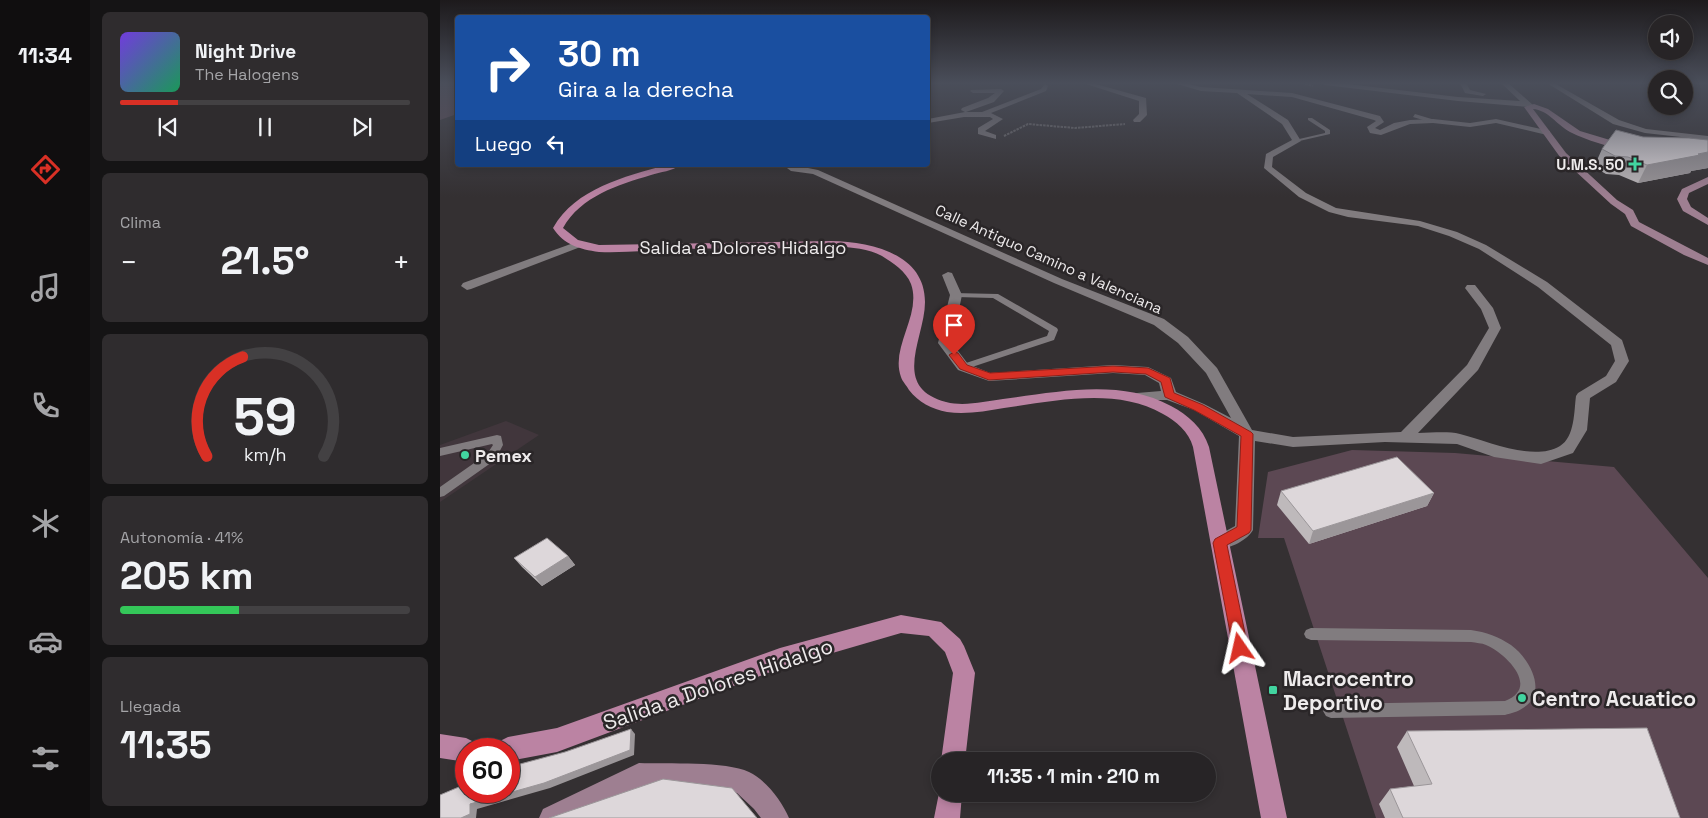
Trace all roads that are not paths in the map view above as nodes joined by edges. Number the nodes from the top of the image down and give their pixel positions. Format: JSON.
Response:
{"nodes":[{"id":1,"x":995,"y":121,"type":"edge"},
{"id":2,"x":1284,"y":121,"type":"edge"},
{"id":3,"x":1314,"y":121,"type":"edge"},
{"id":4,"x":1379,"y":121,"type":"edge"},
{"id":5,"x":1430,"y":121,"type":"edge"},
{"id":6,"x":1434,"y":121,"type":"edge"},
{"id":7,"x":1495,"y":121,"type":"edge"},
{"id":8,"x":1497,"y":121,"type":"edge"},
{"id":9,"x":1538,"y":121,"type":"edge"},
{"id":10,"x":1561,"y":121,"type":"edge"},
{"id":11,"x":1615,"y":121,"type":"edge"},
{"id":12,"x":1547,"y":133,"type":"junction"},
{"id":13,"x":993,"y":137,"type":"road end"},
{"id":14,"x":1708,"y":138,"type":"edge"},
{"id":15,"x":1297,"y":141,"type":"junction"},
{"id":16,"x":1635,"y":149,"type":"edge"},
{"id":17,"x":662,"y":167,"type":"edge"},
{"id":18,"x":669,"y":167,"type":"edge"},
{"id":19,"x":791,"y":167,"type":"edge"},
{"id":20,"x":652,"y":172,"type":"junction"},
{"id":21,"x":1708,"y":180,"type":"edge"},
{"id":22,"x":1708,"y":222,"type":"edge"},
{"id":23,"x":579,"y":244,"type":"junction"},
{"id":24,"x":1708,"y":262,"type":"edge"},
{"id":25,"x":948,"y":275,"type":"dead end"},
{"id":26,"x":467,"y":286,"type":"dead end"},
{"id":27,"x":1471,"y":288,"type":"dead end"},
{"id":28,"x":956,"y":295,"type":"junction"},
{"id":29,"x":963,"y":367,"type":"junction"},
{"id":30,"x":1169,"y":395,"type":"junction"},
{"id":31,"x":1130,"y":397,"type":"junction"},
{"id":32,"x":1247,"y":434,"type":"junction"},
{"id":33,"x":1404,"y":438,"type":"junction"},
{"id":34,"x":440,"y":452,"type":"edge"},
{"id":35,"x":440,"y":492,"type":"edge"},
{"id":36,"x":1220,"y":543,"type":"junction"},
{"id":37,"x":1311,"y":634,"type":"dead end"},
{"id":38,"x":1331,"y":711,"type":"dead end"},
{"id":39,"x":440,"y":746,"type":"edge"},
{"id":40,"x":520,"y":747,"type":"edge"},
{"id":41,"x":455,"y":748,"type":"edge"},
{"id":42,"x":955,"y":752,"type":"edge"},
{"id":43,"x":949,"y":802,"type":"edge"},
{"id":44,"x":552,"y":818,"type":"edge"},
{"id":45,"x":776,"y":818,"type":"edge"},
{"id":46,"x":947,"y":818,"type":"edge"},
{"id":47,"x":1274,"y":818,"type":"edge"}],
"edges":[{"from":1,"to":13,"type":"street"},
{"from":2,"to":15,"type":"street"},
{"from":3,"to":15,"type":"lane"},
{"from":4,"to":5,"type":"street"},
{"from":6,"to":7,"type":"street"},
{"from":8,"to":12,"type":"street"},
{"from":9,"to":12,"type":"street"},
{"from":10,"to":16,"type":"street"},
{"from":11,"to":14,"type":"street"},
{"from":12,"to":24,"type":"street"},
{"from":15,"to":33,"type":"street"},
{"from":17,"to":20,"type":"street"},
{"from":18,"to":20,"type":"main road","name":"Salida a Dolores Hidalgo"},
{"from":19,"to":32,"type":"street","name":"Calle Antiguo Camino a Valenciana"},
{"from":20,"to":23,"type":"main road","name":"Salida a Dolores Hidalgo"},
{"from":21,"to":22,"type":"street"},
{"from":23,"to":26,"type":"street"},
{"from":23,"to":31,"type":"main road","name":"Salida a Dolores Hidalgo"},
{"from":25,"to":28,"type":"street"},
{"from":27,"to":33,"type":"street"},
{"from":28,"to":29,"type":"street"},
{"from":28,"to":29,"type":"lane"},
{"from":29,"to":30,"type":"street"},
{"from":30,"to":31,"type":"street"},
{"from":30,"to":32,"type":"street"},
{"from":31,"to":36,"type":"main road","name":"Salida a Dolores Hidalgo"},
{"from":32,"to":33,"type":"street"},
{"from":32,"to":36,"type":"street"},
{"from":34,"to":35,"type":"lane"},
{"from":36,"to":47,"type":"main road","name":"Salida a Dolores Hidalgo"},
{"from":37,"to":38,"type":"lane"},
{"from":39,"to":41,"type":"main road"},
{"from":40,"to":42,"type":"main road","name":"Salida a Dolores Hidalgo"},
{"from":43,"to":46,"type":"main road"},
{"from":44,"to":45,"type":"street"}]}
